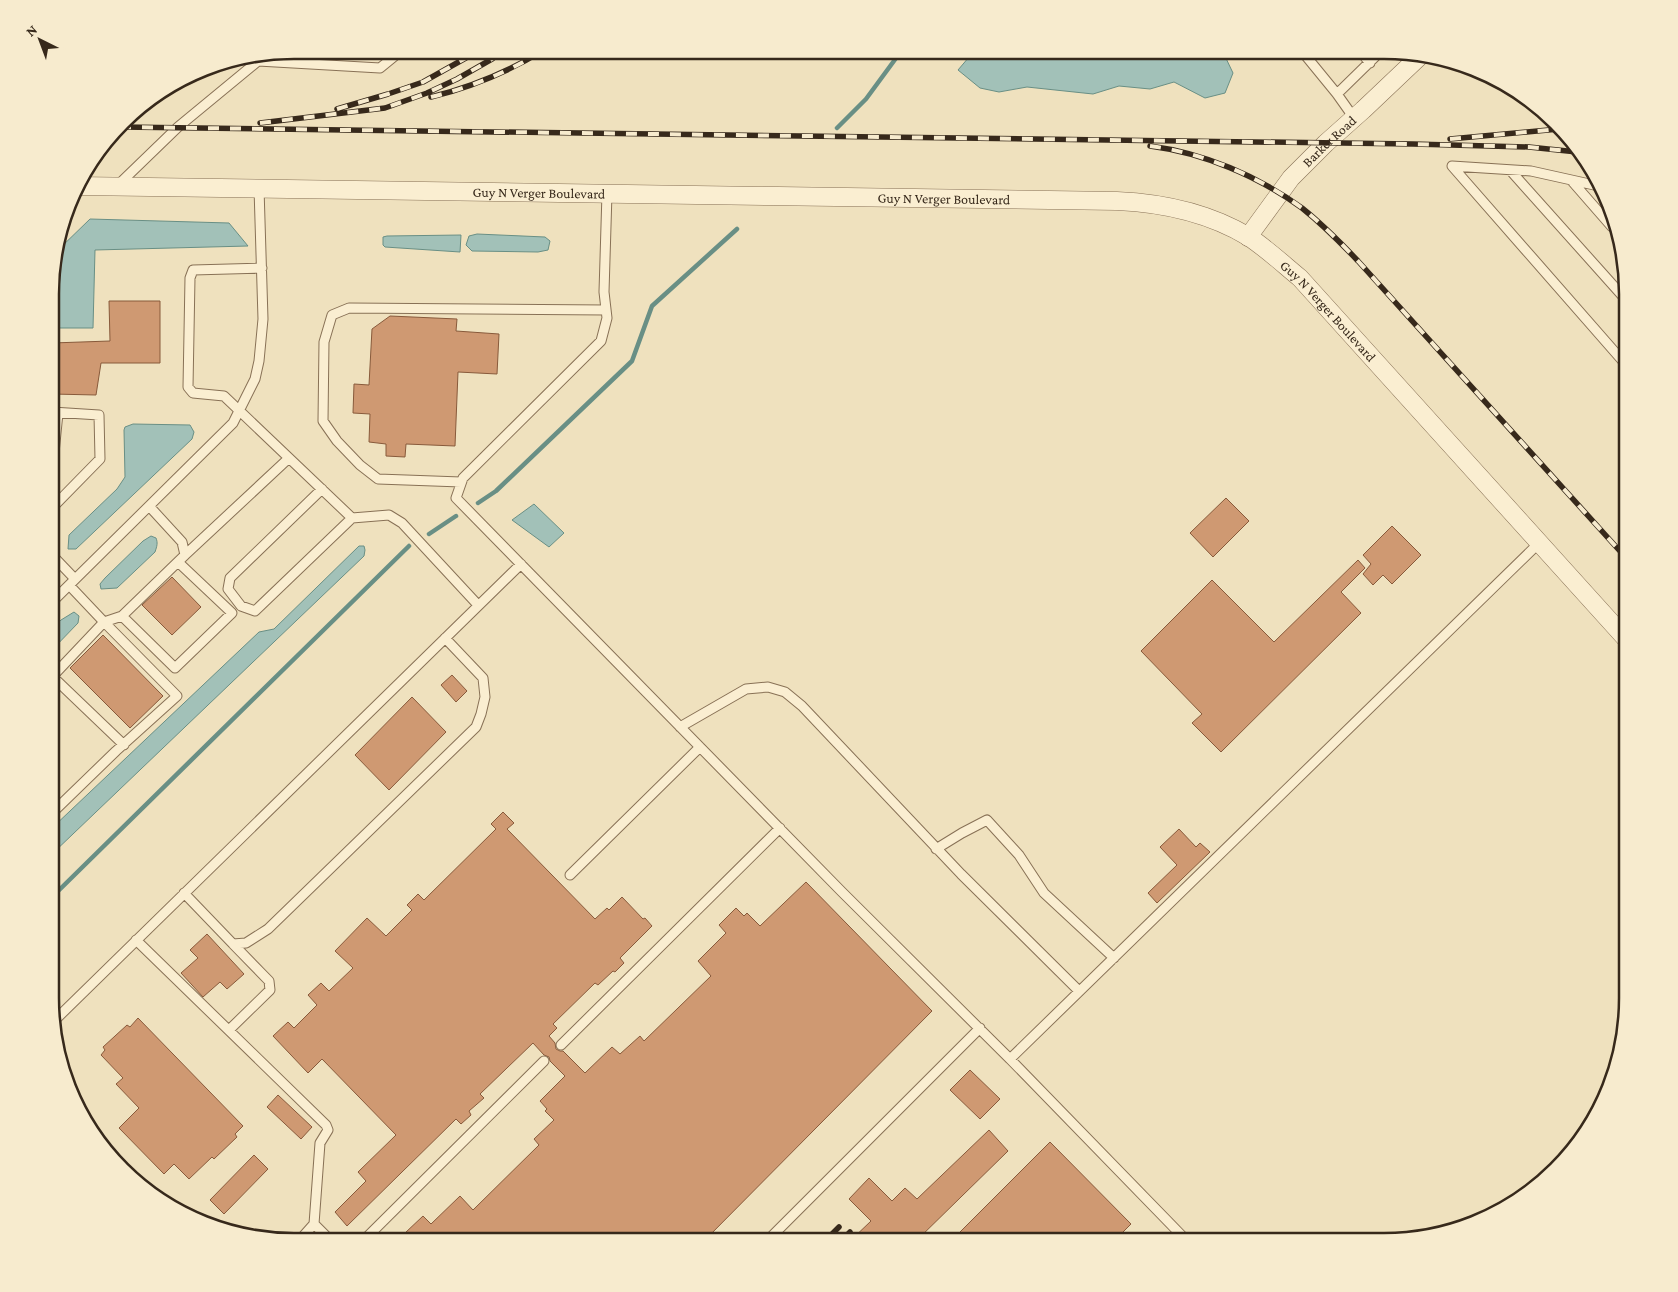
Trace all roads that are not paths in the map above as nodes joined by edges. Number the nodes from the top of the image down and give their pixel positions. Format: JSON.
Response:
{"nodes":[{"id":1,"x":275,"y":59,"type":"edge"},
{"id":2,"x":391,"y":59,"type":"edge"},
{"id":3,"x":1308,"y":59,"type":"edge"},
{"id":4,"x":1367,"y":59,"type":"edge"},
{"id":5,"x":1374,"y":59,"type":"edge"},
{"id":6,"x":1415,"y":61,"type":"edge"},
{"id":7,"x":254,"y":62,"type":"edge"},
{"id":8,"x":1370,"y":63,"type":"junction"},
{"id":9,"x":1337,"y":94,"type":"junction"},
{"id":10,"x":1354,"y":118,"type":"junction"},
{"id":11,"x":1510,"y":170,"type":"junction"},
{"id":12,"x":1571,"y":180,"type":"junction"},
{"id":13,"x":1592,"y":185,"type":"edge"},
{"id":14,"x":85,"y":186,"type":"edge"},
{"id":15,"x":117,"y":186,"type":"junction"},
{"id":16,"x":259,"y":188,"type":"junction"},
{"id":17,"x":607,"y":193,"type":"junction"},
{"id":18,"x":1608,"y":223,"type":"edge"},
{"id":19,"x":1248,"y":237,"type":"junction"},
{"id":20,"x":262,"y":268,"type":"junction"},
{"id":21,"x":1619,"y":292,"type":"edge"},
{"id":22,"x":606,"y":310,"type":"junction"},
{"id":23,"x":1619,"y":357,"type":"edge"},
{"id":24,"x":240,"y":411,"type":"junction"},
{"id":25,"x":59,"y":412,"type":"edge"},
{"id":26,"x":289,"y":458,"type":"junction"},
{"id":27,"x":461,"y":482,"type":"junction"},
{"id":28,"x":322,"y":489,"type":"junction"},
{"id":29,"x":59,"y":501,"type":"edge"},
{"id":30,"x":149,"y":506,"type":"junction"},
{"id":31,"x":352,"y":518,"type":"junction"},
{"id":32,"x":1539,"y":543,"type":"junction"},
{"id":33,"x":185,"y":555,"type":"junction"},
{"id":34,"x":178,"y":562,"type":"junction"},
{"id":35,"x":59,"y":564,"type":"edge"},
{"id":36,"x":521,"y":564,"type":"junction"},
{"id":37,"x":72,"y":582,"type":"junction"},
{"id":38,"x":59,"y":594,"type":"edge"},
{"id":39,"x":478,"y":606,"type":"junction"},
{"id":40,"x":122,"y":616,"type":"junction"},
{"id":41,"x":104,"y":622,"type":"junction"},
{"id":42,"x":1619,"y":631,"type":"edge"},
{"id":43,"x":445,"y":638,"type":"junction"},
{"id":44,"x":59,"y":670,"type":"edge"},
{"id":45,"x":59,"y":685,"type":"edge"},
{"id":46,"x":680,"y":727,"type":"junction"},
{"id":47,"x":124,"y":745,"type":"junction"},
{"id":48,"x":700,"y":747,"type":"junction"},
{"id":49,"x":59,"y":806,"type":"edge"},
{"id":50,"x":780,"y":828,"type":"junction"},
{"id":51,"x":936,"y":848,"type":"junction"},
{"id":52,"x":570,"y":875,"type":"dead end"},
{"id":53,"x":184,"y":893,"type":"junction"},
{"id":54,"x":136,"y":940,"type":"junction"},
{"id":55,"x":233,"y":944,"type":"junction"},
{"id":56,"x":1114,"y":958,"type":"junction"},
{"id":57,"x":1079,"y":991,"type":"junction"},
{"id":58,"x":59,"y":1015,"type":"edge"},
{"id":59,"x":980,"y":1028,"type":"junction"},
{"id":60,"x":229,"y":1030,"type":"junction"},
{"id":61,"x":561,"y":1045,"type":"dead end"},
{"id":62,"x":1010,"y":1059,"type":"junction"},
{"id":63,"x":544,"y":1061,"type":"dead end"},
{"id":64,"x":314,"y":1224,"type":"junction"},
{"id":65,"x":306,"y":1233,"type":"edge"},
{"id":66,"x":323,"y":1233,"type":"edge"},
{"id":67,"x":371,"y":1233,"type":"edge"},
{"id":68,"x":775,"y":1233,"type":"edge"},
{"id":69,"x":1179,"y":1233,"type":"edge"}],
"edges":[{"from":1,"to":2,"type":"lane"},
{"from":3,"to":9,"type":"lane"},
{"from":4,"to":8,"type":"lane"},
{"from":5,"to":8,"type":"lane"},
{"from":6,"to":10,"type":"street","name":"Barker Road"},
{"from":7,"to":15,"type":"lane"},
{"from":8,"to":9,"type":"lane"},
{"from":9,"to":10,"type":"lane"},
{"from":10,"to":19,"type":"street","name":"Barker Road"},
{"from":11,"to":12,"type":"lane"},
{"from":11,"to":21,"type":"lane"},
{"from":11,"to":23,"type":"lane"},
{"from":12,"to":13,"type":"lane"},
{"from":12,"to":18,"type":"lane"},
{"from":14,"to":15,"type":"street","name":"Guy N Verger Boulevard"},
{"from":15,"to":16,"type":"street","name":"Guy N Verger Boulevard"},
{"from":16,"to":17,"type":"street","name":"Guy N Verger Boulevard"},
{"from":16,"to":20,"type":"lane"},
{"from":17,"to":19,"type":"street","name":"Guy N Verger Boulevard"},
{"from":17,"to":22,"type":"lane"},
{"from":19,"to":32,"type":"street","name":"Guy N Verger Boulevard"},
{"from":20,"to":24,"type":"lane"},
{"from":20,"to":24,"type":"lane"},
{"from":22,"to":27,"type":"lane"},
{"from":22,"to":27,"type":"lane"},
{"from":24,"to":26,"type":"lane"},
{"from":24,"to":30,"type":"lane"},
{"from":25,"to":29,"type":"lane"},
{"from":26,"to":28,"type":"lane"},
{"from":26,"to":33,"type":"lane"},
{"from":27,"to":36,"type":"lane"},
{"from":28,"to":31,"type":"lane"},
{"from":28,"to":31,"type":"lane"},
{"from":30,"to":33,"type":"lane"},
{"from":30,"to":37,"type":"lane"},
{"from":31,"to":39,"type":"lane"},
{"from":32,"to":42,"type":"street","name":"Guy N Verger Boulevard"},
{"from":32,"to":56,"type":"lane"},
{"from":33,"to":34,"type":"lane"},
{"from":34,"to":40,"type":"lane"},
{"from":34,"to":40,"type":"lane"},
{"from":35,"to":37,"type":"lane"},
{"from":36,"to":39,"type":"lane"},
{"from":36,"to":46,"type":"lane"},
{"from":37,"to":38,"type":"lane"},
{"from":37,"to":41,"type":"lane"},
{"from":39,"to":43,"type":"lane"},
{"from":40,"to":41,"type":"lane"},
{"from":41,"to":44,"type":"lane"},
{"from":41,"to":47,"type":"lane"},
{"from":43,"to":53,"type":"lane"},
{"from":43,"to":55,"type":"lane"},
{"from":45,"to":47,"type":"lane"},
{"from":46,"to":48,"type":"lane"},
{"from":46,"to":51,"type":"lane"},
{"from":47,"to":49,"type":"lane"},
{"from":48,"to":50,"type":"lane"},
{"from":48,"to":52,"type":"lane"},
{"from":50,"to":59,"type":"lane"},
{"from":50,"to":61,"type":"lane"},
{"from":51,"to":56,"type":"lane"},
{"from":51,"to":57,"type":"lane"},
{"from":53,"to":54,"type":"lane"},
{"from":53,"to":55,"type":"lane"},
{"from":54,"to":58,"type":"lane"},
{"from":54,"to":60,"type":"lane"},
{"from":55,"to":60,"type":"lane"},
{"from":56,"to":57,"type":"lane"},
{"from":57,"to":62,"type":"lane"},
{"from":59,"to":62,"type":"lane"},
{"from":59,"to":68,"type":"lane"},
{"from":60,"to":64,"type":"lane"},
{"from":62,"to":69,"type":"lane"},
{"from":63,"to":67,"type":"lane"},
{"from":64,"to":65,"type":"lane"},
{"from":64,"to":66,"type":"lane"}]}
